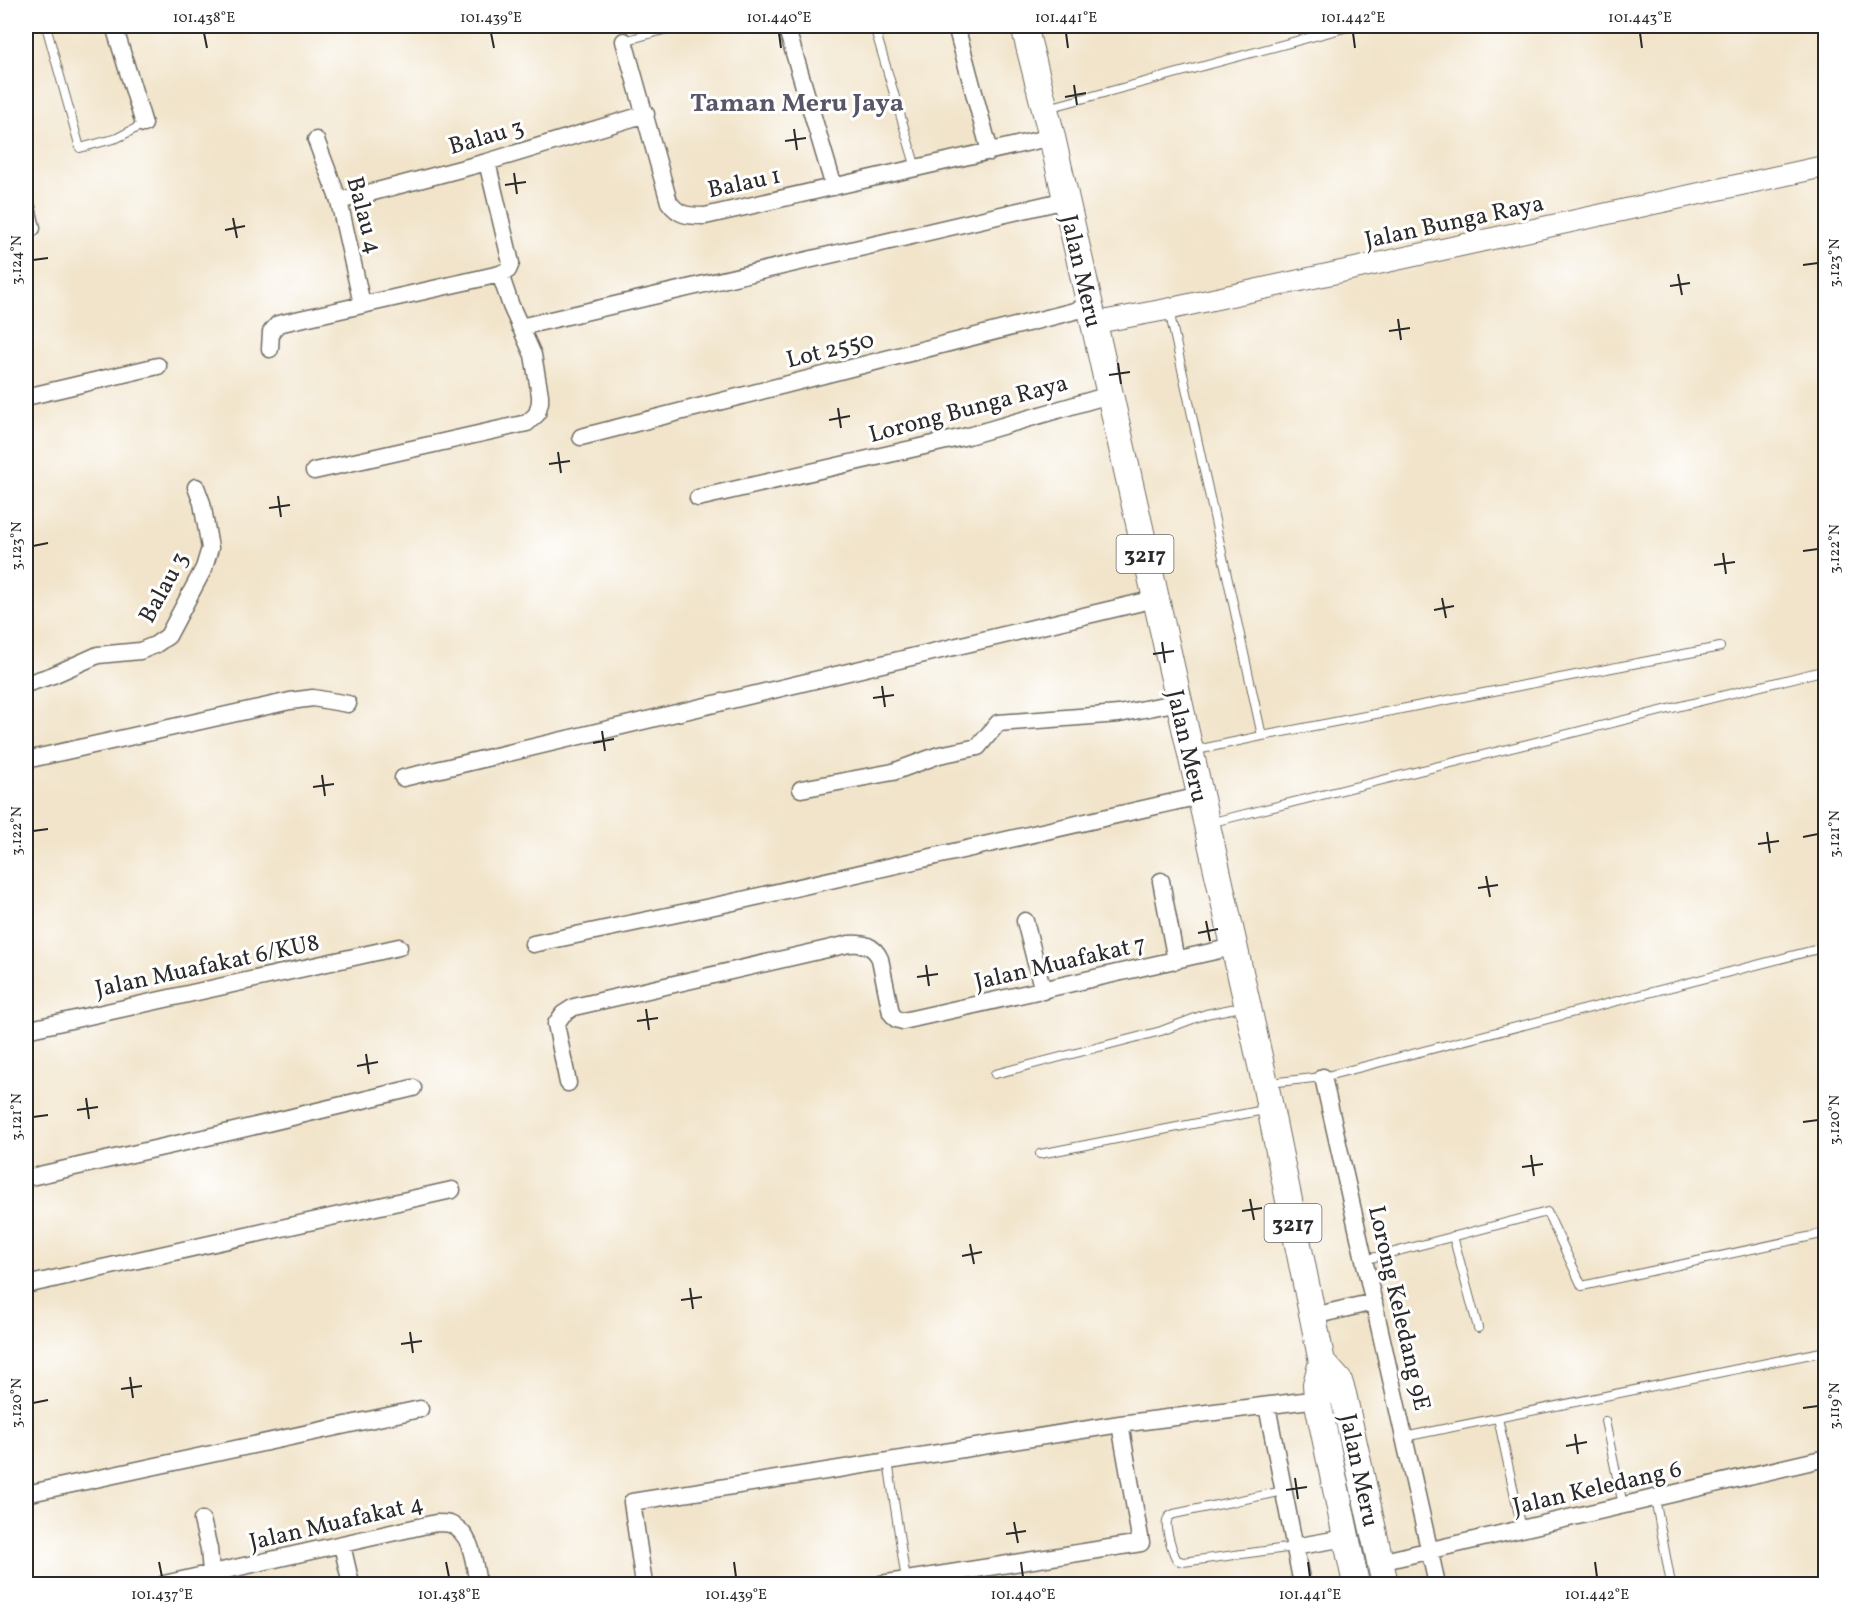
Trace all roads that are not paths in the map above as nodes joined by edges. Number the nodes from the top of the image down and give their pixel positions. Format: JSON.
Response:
{"nodes":[{"id":1,"x":46,"y":26,"type":"edge"},
{"id":2,"x":114,"y":26,"type":"edge"},
{"id":3,"x":678,"y":26,"type":"edge"},
{"id":4,"x":786,"y":26,"type":"edge"},
{"id":5,"x":874,"y":26,"type":"edge"},
{"id":6,"x":956,"y":26,"type":"edge"},
{"id":7,"x":1024,"y":26,"type":"edge"},
{"id":8,"x":1352,"y":26,"type":"edge"},
{"id":9,"x":624,"y":41,"type":"joint"},
{"id":10,"x":1045,"y":109,"type":"junction"},
{"id":11,"x":646,"y":114,"type":"junction"},
{"id":12,"x":144,"y":124,"type":"joint"},
{"id":13,"x":1052,"y":138,"type":"junction"},
{"id":14,"x":316,"y":140,"type":"dead end"},
{"id":15,"x":990,"y":152,"type":"junction"},
{"id":16,"x":487,"y":162,"type":"junction"},
{"id":17,"x":1826,"y":165,"type":"edge"},
{"id":18,"x":916,"y":168,"type":"junction"},
{"id":19,"x":834,"y":187,"type":"junction"},
{"id":20,"x":1066,"y":200,"type":"junction"},
{"id":21,"x":339,"y":201,"type":"junction"},
{"id":22,"x":26,"y":204,"type":"edge"},
{"id":23,"x":33,"y":228,"type":"dead end"},
{"id":24,"x":500,"y":274,"type":"junction"},
{"id":25,"x":362,"y":304,"type":"junction"},
{"id":26,"x":1169,"y":309,"type":"junction"},
{"id":27,"x":1092,"y":315,"type":"junction"},
{"id":28,"x":520,"y":327,"type":"junction"},
{"id":29,"x":270,"y":349,"type":"dead end"},
{"id":30,"x":158,"y":366,"type":"dead end"},
{"id":31,"x":1109,"y":395,"type":"junction"},
{"id":32,"x":26,"y":397,"type":"edge"},
{"id":33,"x":581,"y":437,"type":"dead end"},
{"id":34,"x":314,"y":471,"type":"dead end"},
{"id":35,"x":196,"y":487,"type":"dead end"},
{"id":36,"x":698,"y":498,"type":"dead end"},
{"id":37,"x":1155,"y":599,"type":"junction"},
{"id":38,"x":1720,"y":647,"type":"dead end"},
{"id":39,"x":1826,"y":670,"type":"edge"},
{"id":40,"x":26,"y":684,"type":"edge"},
{"id":41,"x":1179,"y":702,"type":"junction"},
{"id":42,"x":348,"y":704,"type":"dead end"},
{"id":43,"x":1262,"y":736,"type":"junction"},
{"id":44,"x":1190,"y":751,"type":"junction"},
{"id":45,"x":26,"y":760,"type":"edge"},
{"id":46,"x":403,"y":778,"type":"dead end"},
{"id":47,"x":801,"y":789,"type":"dead end"},
{"id":48,"x":1200,"y":796,"type":"junction"},
{"id":49,"x":1206,"y":824,"type":"junction"},
{"id":50,"x":1161,"y":881,"type":"dead end"},
{"id":51,"x":1025,"y":921,"type":"dead end"},
{"id":52,"x":533,"y":944,"type":"dead end"},
{"id":53,"x":399,"y":947,"type":"dead end"},
{"id":54,"x":1233,"y":947,"type":"junction"},
{"id":55,"x":1826,"y":947,"type":"edge"},
{"id":56,"x":1176,"y":961,"type":"junction"},
{"id":57,"x":1043,"y":990,"type":"junction"},
{"id":58,"x":1247,"y":1006,"type":"junction"},
{"id":59,"x":26,"y":1030,"type":"edge"},
{"id":60,"x":995,"y":1074,"type":"dead end"},
{"id":61,"x":1323,"y":1077,"type":"junction"},
{"id":62,"x":568,"y":1083,"type":"dead end"},
{"id":63,"x":1265,"y":1083,"type":"junction"},
{"id":64,"x":413,"y":1088,"type":"dead end"},
{"id":65,"x":1269,"y":1109,"type":"junction"},
{"id":66,"x":1040,"y":1154,"type":"dead end"},
{"id":67,"x":26,"y":1178,"type":"edge"},
{"id":68,"x":452,"y":1190,"type":"dead end"},
{"id":69,"x":1826,"y":1233,"type":"edge"},
{"id":70,"x":1453,"y":1236,"type":"junction"},
{"id":71,"x":1364,"y":1260,"type":"junction"},
{"id":72,"x":26,"y":1285,"type":"edge"},
{"id":73,"x":1374,"y":1302,"type":"junction"},
{"id":74,"x":1313,"y":1316,"type":"junction"},
{"id":75,"x":1478,"y":1328,"type":"dead end"},
{"id":76,"x":1826,"y":1351,"type":"edge"},
{"id":77,"x":1322,"y":1362,"type":"junction"},
{"id":78,"x":1343,"y":1394,"type":"junction"},
{"id":79,"x":1317,"y":1400,"type":"junction"},
{"id":80,"x":1267,"y":1406,"type":"junction"},
{"id":81,"x":420,"y":1409,"type":"dead end"},
{"id":82,"x":1498,"y":1418,"type":"junction"},
{"id":83,"x":1605,"y":1421,"type":"dead end"},
{"id":84,"x":1120,"y":1424,"type":"junction"},
{"id":85,"x":1404,"y":1437,"type":"junction"},
{"id":86,"x":1826,"y":1458,"type":"edge"},
{"id":87,"x":888,"y":1461,"type":"junction"},
{"id":88,"x":1283,"y":1491,"type":"junction"},
{"id":89,"x":26,"y":1494,"type":"edge"},
{"id":90,"x":1655,"y":1498,"type":"junction"},
{"id":91,"x":1623,"y":1505,"type":"junction"},
{"id":92,"x":202,"y":1520,"type":"dead end"},
{"id":93,"x":1522,"y":1529,"type":"junction"},
{"id":94,"x":1345,"y":1538,"type":"junction"},
{"id":95,"x":342,"y":1545,"type":"junction"},
{"id":96,"x":1294,"y":1546,"type":"junction"},
{"id":97,"x":1430,"y":1551,"type":"junction"},
{"id":98,"x":1383,"y":1573,"type":"edge"},
{"id":99,"x":211,"y":1580,"type":"edge"},
{"id":100,"x":1353,"y":1580,"type":"edge"},
{"id":101,"x":913,"y":1581,"type":"edge"},
{"id":102,"x":1301,"y":1583,"type":"edge"},
{"id":103,"x":164,"y":1584,"type":"edge"},
{"id":104,"x":351,"y":1584,"type":"edge"},
{"id":105,"x":478,"y":1584,"type":"edge"},
{"id":106,"x":644,"y":1584,"type":"edge"},
{"id":107,"x":881,"y":1584,"type":"edge"},
{"id":108,"x":1281,"y":1584,"type":"edge"},
{"id":109,"x":1437,"y":1584,"type":"edge"},
{"id":110,"x":1671,"y":1584,"type":"edge"}],
"edges":[{"from":1,"to":12,"type":"lane"},
{"from":2,"to":12,"type":"street"},
{"from":3,"to":9,"type":"lane","name":"Balau 1"},
{"from":4,"to":19,"type":"street"},
{"from":5,"to":18,"type":"lane"},
{"from":6,"to":15,"type":"street"},
{"from":7,"to":10,"type":"main road","name":"Jalan Meru","number":"3217"},
{"from":8,"to":10,"type":"lane"},
{"from":9,"to":11,"type":"street","name":"Balau 1"},
{"from":10,"to":13,"type":"main road","name":"Jalan Meru","number":"3217"},
{"from":11,"to":16,"type":"street","name":"Balau 3"},
{"from":11,"to":19,"type":"street","name":"Balau 1"},
{"from":13,"to":15,"type":"street","name":"Balau 1"},
{"from":13,"to":20,"type":"main road","name":"Jalan Meru","number":"3217"},
{"from":14,"to":21,"type":"street","name":"Balau 4"},
{"from":15,"to":18,"type":"street","name":"Balau 1"},
{"from":16,"to":21,"type":"street","name":"Balau 3"},
{"from":16,"to":24,"type":"street"},
{"from":17,"to":26,"type":"street","name":"Jalan Bunga Raya"},
{"from":18,"to":19,"type":"street","name":"Balau 1"},
{"from":20,"to":27,"type":"main road","name":"Jalan Meru","number":"3217"},
{"from":20,"to":28,"type":"street"},
{"from":21,"to":25,"type":"street","name":"Balau 4"},
{"from":22,"to":23,"type":"street"},
{"from":24,"to":25,"type":"street"},
{"from":24,"to":28,"type":"street"},
{"from":25,"to":29,"type":"street"},
{"from":26,"to":27,"type":"street","name":"Jalan Bunga Raya"},
{"from":26,"to":43,"type":"lane"},
{"from":27,"to":31,"type":"main road","name":"Jalan Meru","number":"3217"},
{"from":27,"to":33,"type":"street","name":"Lot 2550"},
{"from":28,"to":34,"type":"street"},
{"from":30,"to":32,"type":"street"},
{"from":31,"to":36,"type":"street","name":"Lorong Bunga Raya"},
{"from":31,"to":37,"type":"main road","name":"Jalan Meru","number":"3217"},
{"from":35,"to":40,"type":"street","name":"Balau 3"},
{"from":37,"to":41,"type":"main road","name":"Jalan Meru","number":"3217"},
{"from":37,"to":46,"type":"street"},
{"from":38,"to":43,"type":"lane"},
{"from":39,"to":49,"type":"lane"},
{"from":41,"to":44,"type":"main road","name":"Jalan Meru","number":"3217"},
{"from":41,"to":47,"type":"street"},
{"from":42,"to":45,"type":"street"},
{"from":43,"to":44,"type":"lane"},
{"from":44,"to":48,"type":"main road","name":"Jalan Meru","number":"3217"},
{"from":48,"to":49,"type":"main road","name":"Jalan Meru","number":"3217"},
{"from":48,"to":52,"type":"street"},
{"from":49,"to":54,"type":"main road","name":"Jalan Meru","number":"3217"},
{"from":50,"to":56,"type":"street"},
{"from":51,"to":57,"type":"street"},
{"from":53,"to":59,"type":"street","name":"Jalan Muafakat 6/KU8"},
{"from":54,"to":56,"type":"street","name":"Jalan Muafakat 7"},
{"from":54,"to":58,"type":"main road","name":"Jalan Meru","number":"3217"},
{"from":55,"to":61,"type":"lane"},
{"from":56,"to":57,"type":"street","name":"Jalan Muafakat 7"},
{"from":57,"to":62,"type":"street","name":"Jalan Muafakat 7"},
{"from":58,"to":60,"type":"lane"},
{"from":58,"to":63,"type":"main road","name":"Jalan Meru","number":"3217"},
{"from":61,"to":63,"type":"lane"},
{"from":61,"to":71,"type":"street","name":"Lorong Keledang 9E"},
{"from":63,"to":65,"type":"main road","name":"Jalan Meru","number":"3217"},
{"from":64,"to":67,"type":"street"},
{"from":65,"to":66,"type":"lane"},
{"from":65,"to":74,"type":"main road","name":"Jalan Meru","number":"3217"},
{"from":68,"to":72,"type":"street"},
{"from":69,"to":70,"type":"lane"},
{"from":70,"to":71,"type":"lane"},
{"from":70,"to":75,"type":"lane"},
{"from":71,"to":73,"type":"street","name":"Lorong Keledang 9E"},
{"from":73,"to":74,"type":"street"},
{"from":73,"to":85,"type":"street","name":"Lorong Keledang 9E"},
{"from":74,"to":77,"type":"main road","name":"Jalan Meru","number":"3217"},
{"from":76,"to":82,"type":"lane"},
{"from":77,"to":78,"type":"main road","name":"Jalan Meru","number":"3217"},
{"from":77,"to":79,"type":"main road","name":"Jalan Meru","number":"3217"},
{"from":78,"to":79,"type":"street"},
{"from":78,"to":98,"type":"main road","name":"Jalan Meru","number":"3217"},
{"from":79,"to":80,"type":"street"},
{"from":79,"to":94,"type":"main road","name":"Jalan Meru","number":"3217"},
{"from":80,"to":84,"type":"street"},
{"from":80,"to":88,"type":"street"},
{"from":81,"to":89,"type":"street"},
{"from":82,"to":85,"type":"lane"},
{"from":82,"to":93,"type":"lane"},
{"from":83,"to":91,"type":"lane"},
{"from":84,"to":87,"type":"street"},
{"from":84,"to":101,"type":"street"},
{"from":85,"to":97,"type":"street","name":"Lorong Keledang 9E"},
{"from":86,"to":90,"type":"street","name":"Jalan Keledang 6"},
{"from":87,"to":101,"type":"lane"},
{"from":87,"to":106,"type":"street"},
{"from":88,"to":96,"type":"street"},
{"from":88,"to":96,"type":"lane"},
{"from":90,"to":91,"type":"street","name":"Jalan Keledang 6"},
{"from":90,"to":110,"type":"lane"},
{"from":91,"to":93,"type":"street","name":"Jalan Keledang 6"},
{"from":92,"to":99,"type":"street"},
{"from":93,"to":97,"type":"street","name":"Jalan Keledang 6"},
{"from":94,"to":96,"type":"street"},
{"from":94,"to":100,"type":"main road","name":"Jalan Meru","number":"3217"},
{"from":95,"to":99,"type":"street","name":"Jalan Muafakat 4"},
{"from":95,"to":104,"type":"street"},
{"from":95,"to":105,"type":"street","name":"Jalan Muafakat 4"},
{"from":96,"to":102,"type":"street"},
{"from":97,"to":98,"type":"street","name":"Jalan Keledang 6"},
{"from":97,"to":109,"type":"street","name":"Lorong Keledang 9E"},
{"from":99,"to":103,"type":"street","name":"Jalan Muafakat 4"},
{"from":101,"to":107,"type":"street"},
{"from":102,"to":108,"type":"lane"}]}
